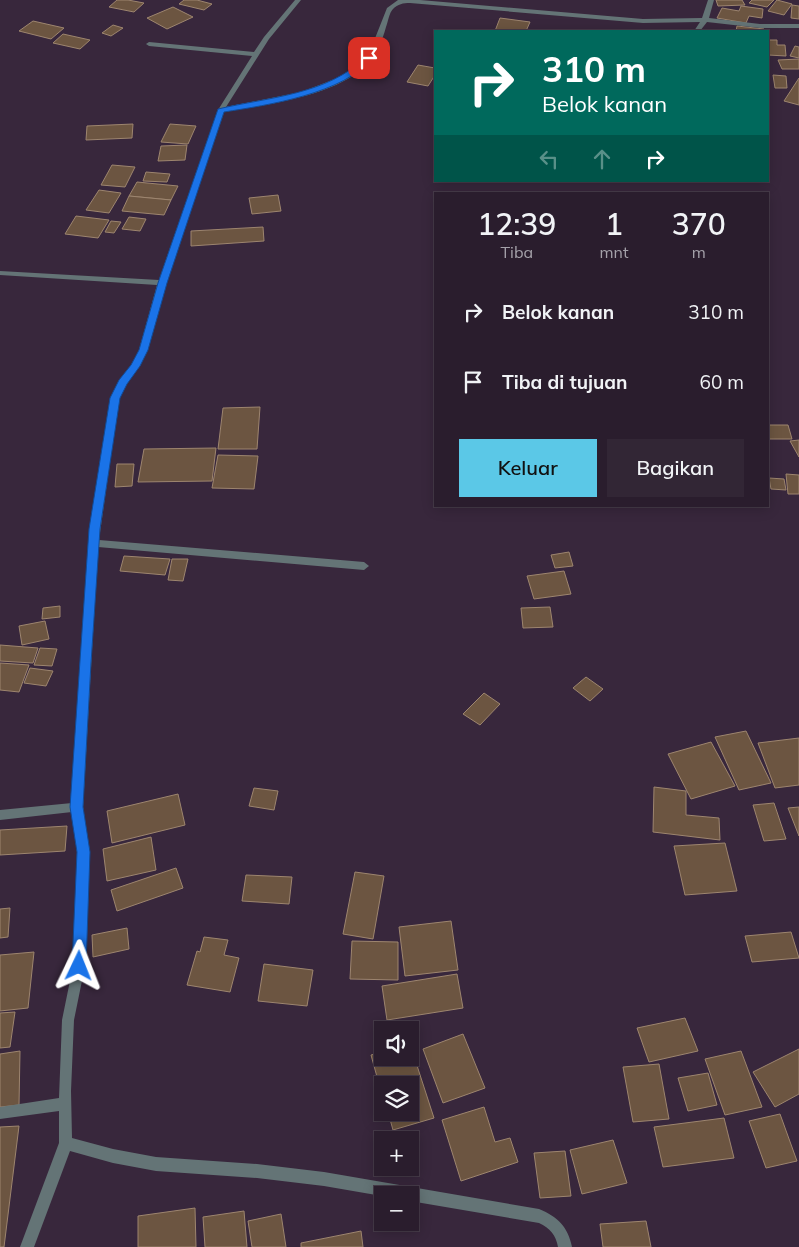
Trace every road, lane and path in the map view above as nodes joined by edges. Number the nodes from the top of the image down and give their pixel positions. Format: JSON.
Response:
{"nodes":[{"id":1,"x":298,"y":0,"type":"edge"},
{"id":2,"x":711,"y":0,"type":"edge"},
{"id":3,"x":705,"y":20,"type":"junction"},
{"id":4,"x":799,"y":26,"type":"edge"},
{"id":5,"x":698,"y":30,"type":"edge"},
{"id":6,"x":149,"y":44,"type":"dead end"},
{"id":7,"x":256,"y":54,"type":"junction"},
{"id":8,"x":221,"y":110,"type":"junction"},
{"id":9,"x":0,"y":272,"type":"edge"},
{"id":10,"x":162,"y":283,"type":"junction"},
{"id":11,"x":94,"y":543,"type":"junction"},
{"id":12,"x":364,"y":566,"type":"dead end"},
{"id":13,"x":77,"y":807,"type":"junction"},
{"id":14,"x":0,"y":816,"type":"edge"},
{"id":15,"x":65,"y":1104,"type":"junction"},
{"id":16,"x":0,"y":1114,"type":"edge"},
{"id":17,"x":66,"y":1142,"type":"junction"},
{"id":18,"x":28,"y":1247,"type":"edge"},
{"id":19,"x":566,"y":1247,"type":"edge"}],
"edges":[{"from":1,"to":7,"type":"street"},
{"from":2,"to":3,"type":"street"},
{"from":3,"to":4,"type":"street"},
{"from":3,"to":5,"type":"street"},
{"from":3,"to":8,"type":"street"},
{"from":6,"to":7,"type":"street"},
{"from":7,"to":8,"type":"street"},
{"from":8,"to":10,"type":"street"},
{"from":9,"to":10,"type":"street"},
{"from":10,"to":11,"type":"street"},
{"from":11,"to":12,"type":"street"},
{"from":11,"to":13,"type":"street"},
{"from":13,"to":14,"type":"street"},
{"from":13,"to":15,"type":"street"},
{"from":15,"to":16,"type":"street"},
{"from":15,"to":17,"type":"street"},
{"from":17,"to":18,"type":"street"},
{"from":17,"to":19,"type":"street"}]}
